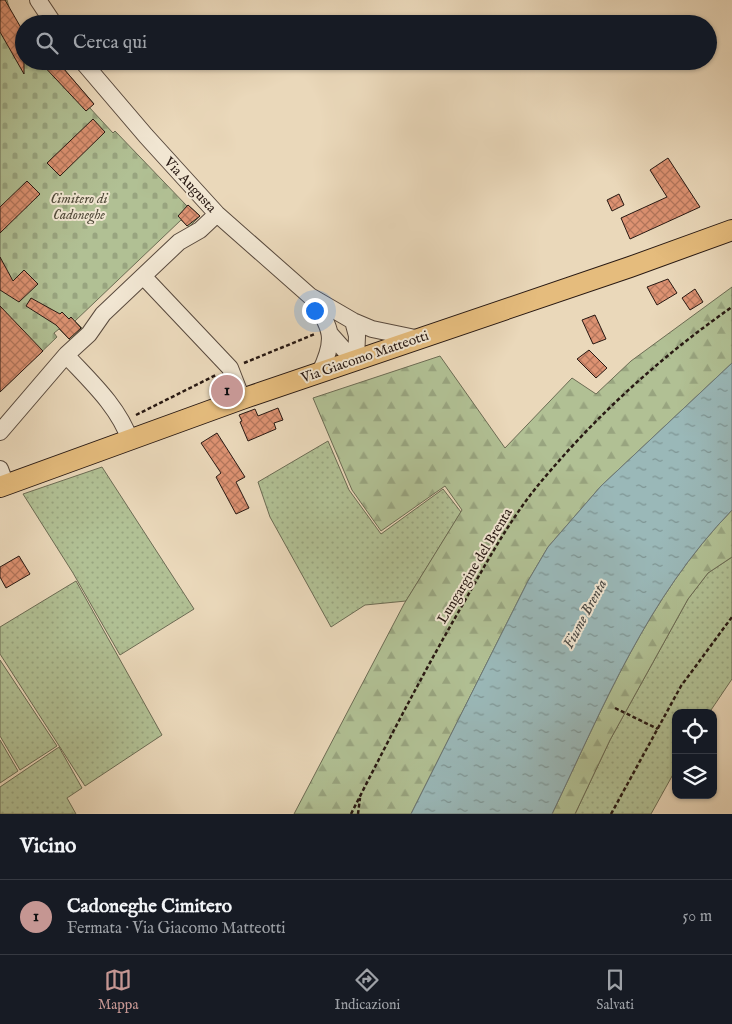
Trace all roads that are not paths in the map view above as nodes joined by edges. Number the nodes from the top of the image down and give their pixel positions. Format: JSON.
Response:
{"nodes":[{"id":1,"x":38,"y":0,"type":"edge"},
{"id":2,"x":48,"y":15,"type":"edge"},
{"id":3,"x":90,"y":70,"type":"edge"},
{"id":4,"x":217,"y":214,"type":"junction"},
{"id":5,"x":732,"y":230,"type":"edge"},
{"id":6,"x":143,"y":276,"type":"junction"},
{"id":7,"x":310,"y":296,"type":"junction"},
{"id":8,"x":353,"y":321,"type":"junction"},
{"id":9,"x":326,"y":334,"type":"junction"},
{"id":10,"x":420,"y":338,"type":"junction"},
{"id":11,"x":66,"y":355,"type":"junction"},
{"id":12,"x":356,"y":360,"type":"junction"},
{"id":13,"x":320,"y":372,"type":"junction"},
{"id":14,"x":242,"y":399,"type":"junction"},
{"id":15,"x":0,"y":432,"type":"edge"},
{"id":16,"x":130,"y":440,"type":"junction"},
{"id":17,"x":2,"y":480,"type":"edge"}],
"edges":[{"from":1,"to":2,"type":"street"},
{"from":3,"to":4,"type":"street","name":"Via Augusta"},
{"from":4,"to":6,"type":"street"},
{"from":4,"to":7,"type":"street","name":"Via Augusta"},
{"from":5,"to":10,"type":"main road","name":"Via Giacomo Matteotti"},
{"from":6,"to":11,"type":"street"},
{"from":6,"to":14,"type":"street"},
{"from":7,"to":8,"type":"street","name":"Via Augusta"},
{"from":7,"to":9,"type":"street","name":"Via Augusta"},
{"from":8,"to":10,"type":"street","name":"Via Augusta"},
{"from":8,"to":12,"type":"street"},
{"from":9,"to":12,"type":"street","name":"Via Augusta"},
{"from":9,"to":13,"type":"street"},
{"from":10,"to":12,"type":"main road","name":"Via Giacomo Matteotti"},
{"from":11,"to":15,"type":"street"},
{"from":11,"to":16,"type":"street"},
{"from":12,"to":13,"type":"main road","name":"Via Giacomo Matteotti"},
{"from":13,"to":14,"type":"main road","name":"Via Giacomo Matteotti"},
{"from":14,"to":16,"type":"main road","name":"Via Giacomo Matteotti"},
{"from":16,"to":17,"type":"main road","name":"Via Giacomo Matteotti"}]}
